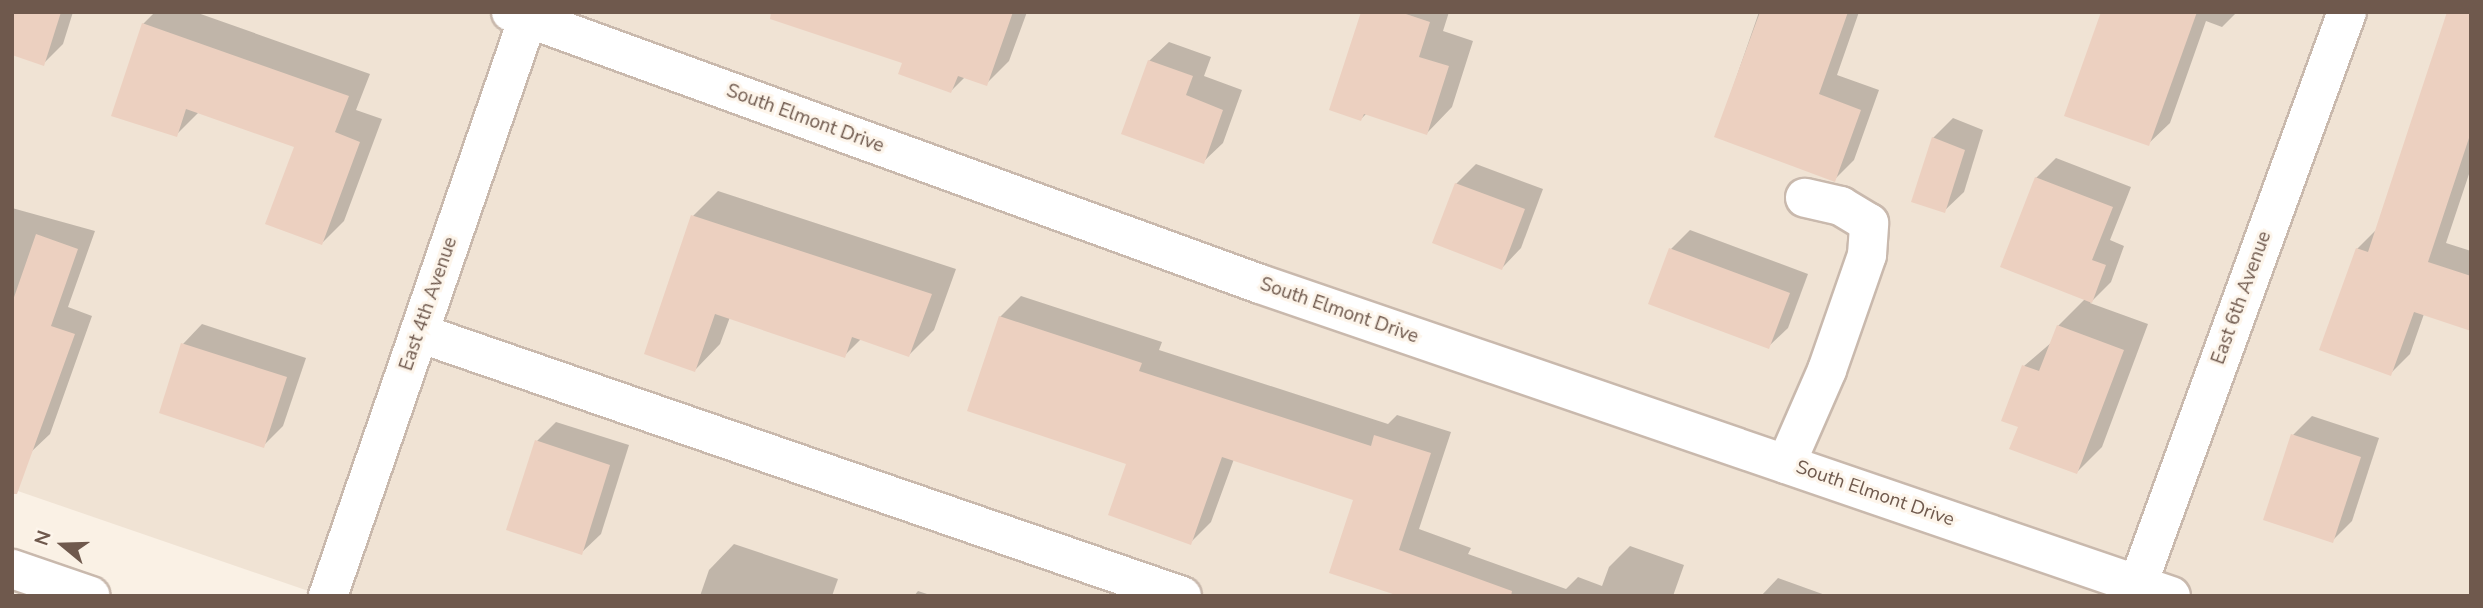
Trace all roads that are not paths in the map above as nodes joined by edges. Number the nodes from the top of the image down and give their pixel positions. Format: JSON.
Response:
{"nodes":[{"id":1,"x":2347,"y":12,"type":"edge"},
{"id":2,"x":523,"y":14,"type":"edge"},
{"id":3,"x":1805,"y":198,"type":"dead end"},
{"id":4,"x":419,"y":333,"type":"junction"},
{"id":5,"x":1786,"y":464,"type":"junction"},
{"id":6,"x":12,"y":569,"type":"edge"},
{"id":7,"x":2155,"y":590,"type":"edge"},
{"id":8,"x":91,"y":596,"type":"edge"},
{"id":9,"x":328,"y":596,"type":"edge"},
{"id":10,"x":1182,"y":596,"type":"edge"}],
"edges":[{"from":1,"to":7,"type":"street","name":"East 6th Avenue"},
{"from":2,"to":4,"type":"street","name":"East 4th Avenue"},
{"from":2,"to":5,"type":"street","name":"South Elmont Drive"},
{"from":3,"to":5,"type":"street"},
{"from":4,"to":9,"type":"street","name":"East 4th Avenue"},
{"from":4,"to":10,"type":"street"},
{"from":5,"to":7,"type":"street","name":"South Elmont Drive"},
{"from":6,"to":8,"type":"street"}]}
